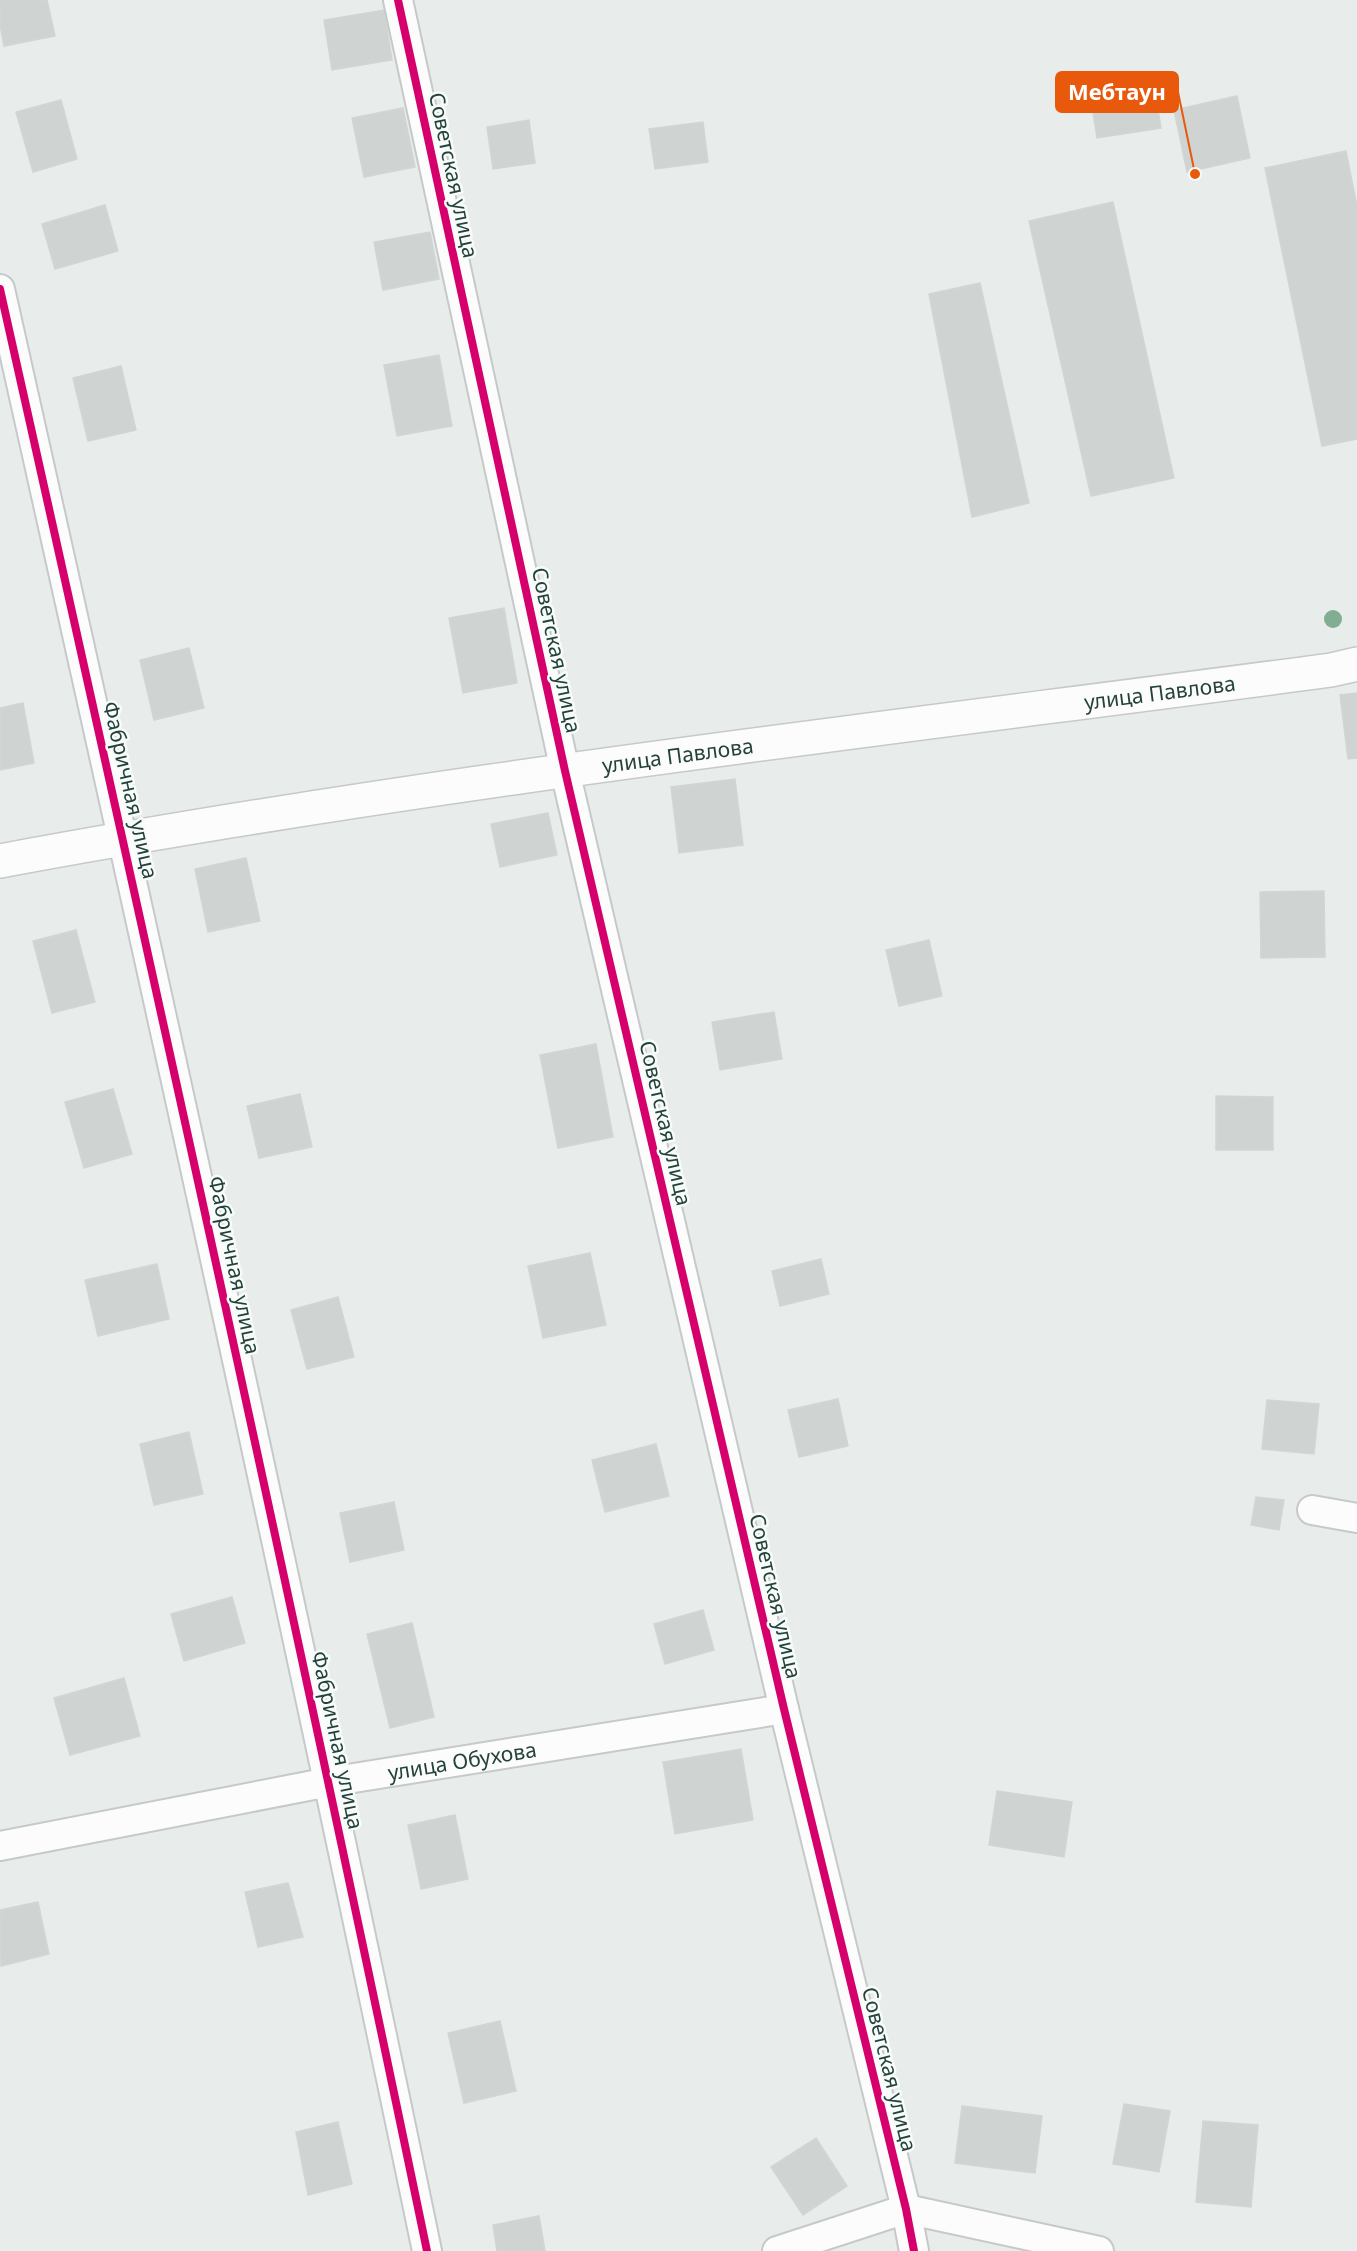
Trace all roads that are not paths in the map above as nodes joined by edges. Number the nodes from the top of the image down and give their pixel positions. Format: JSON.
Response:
{"nodes":[{"id":1,"x":398,"y":0,"type":"edge"},
{"id":2,"x":0,"y":288,"type":"edge"},
{"id":3,"x":1357,"y":664,"type":"edge"},
{"id":4,"x":565,"y":771,"type":"junction"},
{"id":5,"x":123,"y":838,"type":"junction"},
{"id":6,"x":0,"y":861,"type":"edge"},
{"id":7,"x":1312,"y":1510,"type":"dead end"},
{"id":8,"x":1357,"y":1518,"type":"edge"},
{"id":9,"x":784,"y":1709,"type":"junction"},
{"id":10,"x":330,"y":1782,"type":"junction"},
{"id":11,"x":0,"y":1846,"type":"edge"},
{"id":12,"x":906,"y":2209,"type":"junction"},
{"id":13,"x":427,"y":2251,"type":"edge"},
{"id":14,"x":777,"y":2251,"type":"edge"},
{"id":15,"x":914,"y":2251,"type":"edge"},
{"id":16,"x":1099,"y":2251,"type":"edge"}],
"edges":[{"from":1,"to":4,"type":"street","name":"Советская улица"},
{"from":2,"to":5,"type":"street","name":"Фабричная улица"},
{"from":3,"to":4,"type":"street","name":"улица Павлова"},
{"from":4,"to":5,"type":"street","name":"улица Павлова"},
{"from":4,"to":9,"type":"street","name":"Советская улица"},
{"from":5,"to":6,"type":"street","name":"улица Павлова"},
{"from":5,"to":10,"type":"street","name":"Фабричная улица"},
{"from":7,"to":8,"type":"street"},
{"from":9,"to":10,"type":"street","name":"улица Обухова"},
{"from":9,"to":12,"type":"street","name":"Советская улица"},
{"from":10,"to":11,"type":"street","name":"улица Обухова"},
{"from":10,"to":13,"type":"street","name":"Фабричная улица"},
{"from":12,"to":14,"type":"street"},
{"from":12,"to":15,"type":"street","name":"Советская улица"},
{"from":12,"to":16,"type":"street"}]}
